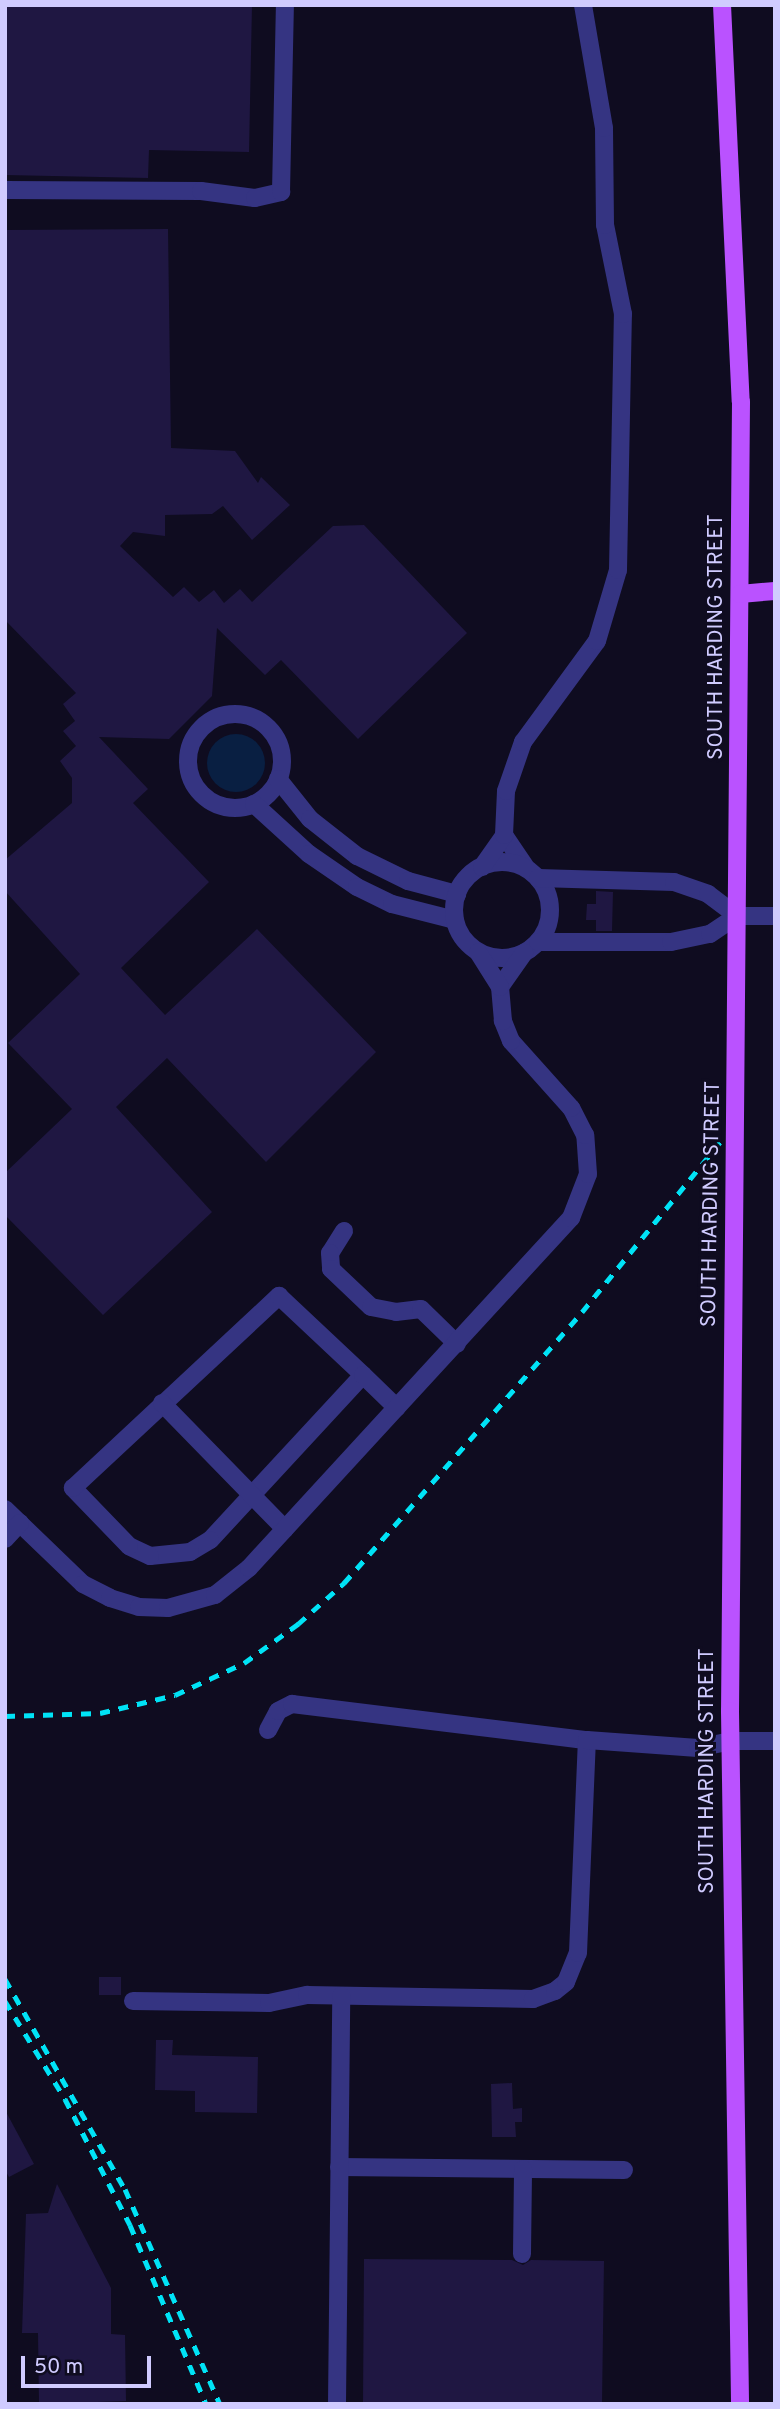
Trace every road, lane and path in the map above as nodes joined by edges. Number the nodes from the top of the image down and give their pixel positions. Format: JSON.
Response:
{"nodes":[{"id":1,"x":285,"y":5,"type":"edge"},
{"id":2,"x":583,"y":5,"type":"edge"},
{"id":3,"x":722,"y":5,"type":"edge"},
{"id":4,"x":5,"y":190,"type":"edge"},
{"id":5,"x":775,"y":591,"type":"edge"},
{"id":6,"x":740,"y":594,"type":"junction"},
{"id":7,"x":278,"y":779,"type":"junction"},
{"id":8,"x":254,"y":804,"type":"junction"},
{"id":9,"x":504,"y":835,"type":"junction"},
{"id":10,"x":482,"y":867,"type":"junction"},
{"id":11,"x":532,"y":874,"type":"junction"},
{"id":12,"x":457,"y":894,"type":"junction"},
{"id":13,"x":737,"y":916,"type":"junction"},
{"id":14,"x":775,"y":916,"type":"edge"},
{"id":15,"x":455,"y":920,"type":"junction"},
{"id":16,"x":531,"y":947,"type":"junction"},
{"id":17,"x":478,"y":952,"type":"junction"},
{"id":18,"x":500,"y":987,"type":"junction"},
{"id":19,"x":344,"y":1231,"type":"dead end"},
{"id":20,"x":457,"y":1344,"type":"junction"},
{"id":21,"x":363,"y":1375,"type":"junction"},
{"id":22,"x":162,"y":1403,"type":"junction"},
{"id":23,"x":397,"y":1408,"type":"junction"},
{"id":24,"x":251,"y":1495,"type":"junction"},
{"id":25,"x":5,"y":1509,"type":"edge"},
{"id":26,"x":20,"y":1523,"type":"junction"},
{"id":27,"x":285,"y":1529,"type":"junction"},
{"id":28,"x":5,"y":1539,"type":"edge"},
{"id":29,"x":268,"y":1730,"type":"dead end"},
{"id":30,"x":587,"y":1741,"type":"junction"},
{"id":31,"x":730,"y":1741,"type":"junction"},
{"id":32,"x":775,"y":1741,"type":"edge"},
{"id":33,"x":341,"y":1996,"type":"junction"},
{"id":34,"x":134,"y":2001,"type":"dead end"},
{"id":35,"x":339,"y":2167,"type":"junction"},
{"id":36,"x":523,"y":2169,"type":"junction"},
{"id":37,"x":624,"y":2170,"type":"dead end"},
{"id":38,"x":522,"y":2254,"type":"dead end"},
{"id":39,"x":337,"y":2404,"type":"edge"},
{"id":40,"x":740,"y":2404,"type":"edge"}],
"edges":[{"from":1,"to":4,"type":"street"},
{"from":2,"to":9,"type":"street"},
{"from":3,"to":6,"type":"main road","name":"SOUTH HARDING STREET"},
{"from":5,"to":6,"type":"main road"},
{"from":6,"to":13,"type":"main road","name":"SOUTH HARDING STREET"},
{"from":7,"to":8,"type":"street"},
{"from":7,"to":8,"type":"street"},
{"from":7,"to":12,"type":"street"},
{"from":8,"to":15,"type":"street"},
{"from":9,"to":10,"type":"street"},
{"from":9,"to":11,"type":"street"},
{"from":10,"to":11,"type":"street"},
{"from":10,"to":12,"type":"street"},
{"from":11,"to":13,"type":"street"},
{"from":11,"to":16,"type":"street"},
{"from":12,"to":15,"type":"street"},
{"from":13,"to":14,"type":"street"},
{"from":13,"to":16,"type":"street"},
{"from":13,"to":31,"type":"main road","name":"SOUTH HARDING STREET"},
{"from":15,"to":17,"type":"street"},
{"from":16,"to":17,"type":"street"},
{"from":16,"to":18,"type":"street"},
{"from":17,"to":18,"type":"street"},
{"from":18,"to":20,"type":"street"},
{"from":19,"to":20,"type":"street"},
{"from":20,"to":23,"type":"street"},
{"from":21,"to":22,"type":"street"},
{"from":21,"to":23,"type":"street"},
{"from":21,"to":24,"type":"street"},
{"from":22,"to":24,"type":"street"},
{"from":22,"to":24,"type":"street"},
{"from":23,"to":27,"type":"street"},
{"from":24,"to":27,"type":"street"},
{"from":25,"to":26,"type":"street"},
{"from":26,"to":27,"type":"street"},
{"from":26,"to":28,"type":"street"},
{"from":29,"to":30,"type":"street"},
{"from":30,"to":31,"type":"street"},
{"from":30,"to":33,"type":"street"},
{"from":31,"to":32,"type":"street"},
{"from":31,"to":40,"type":"main road","name":"SOUTH HARDING STREET"},
{"from":33,"to":34,"type":"street"},
{"from":33,"to":35,"type":"street"},
{"from":35,"to":36,"type":"street"},
{"from":35,"to":39,"type":"street"},
{"from":36,"to":37,"type":"street"},
{"from":36,"to":38,"type":"street"}]}
